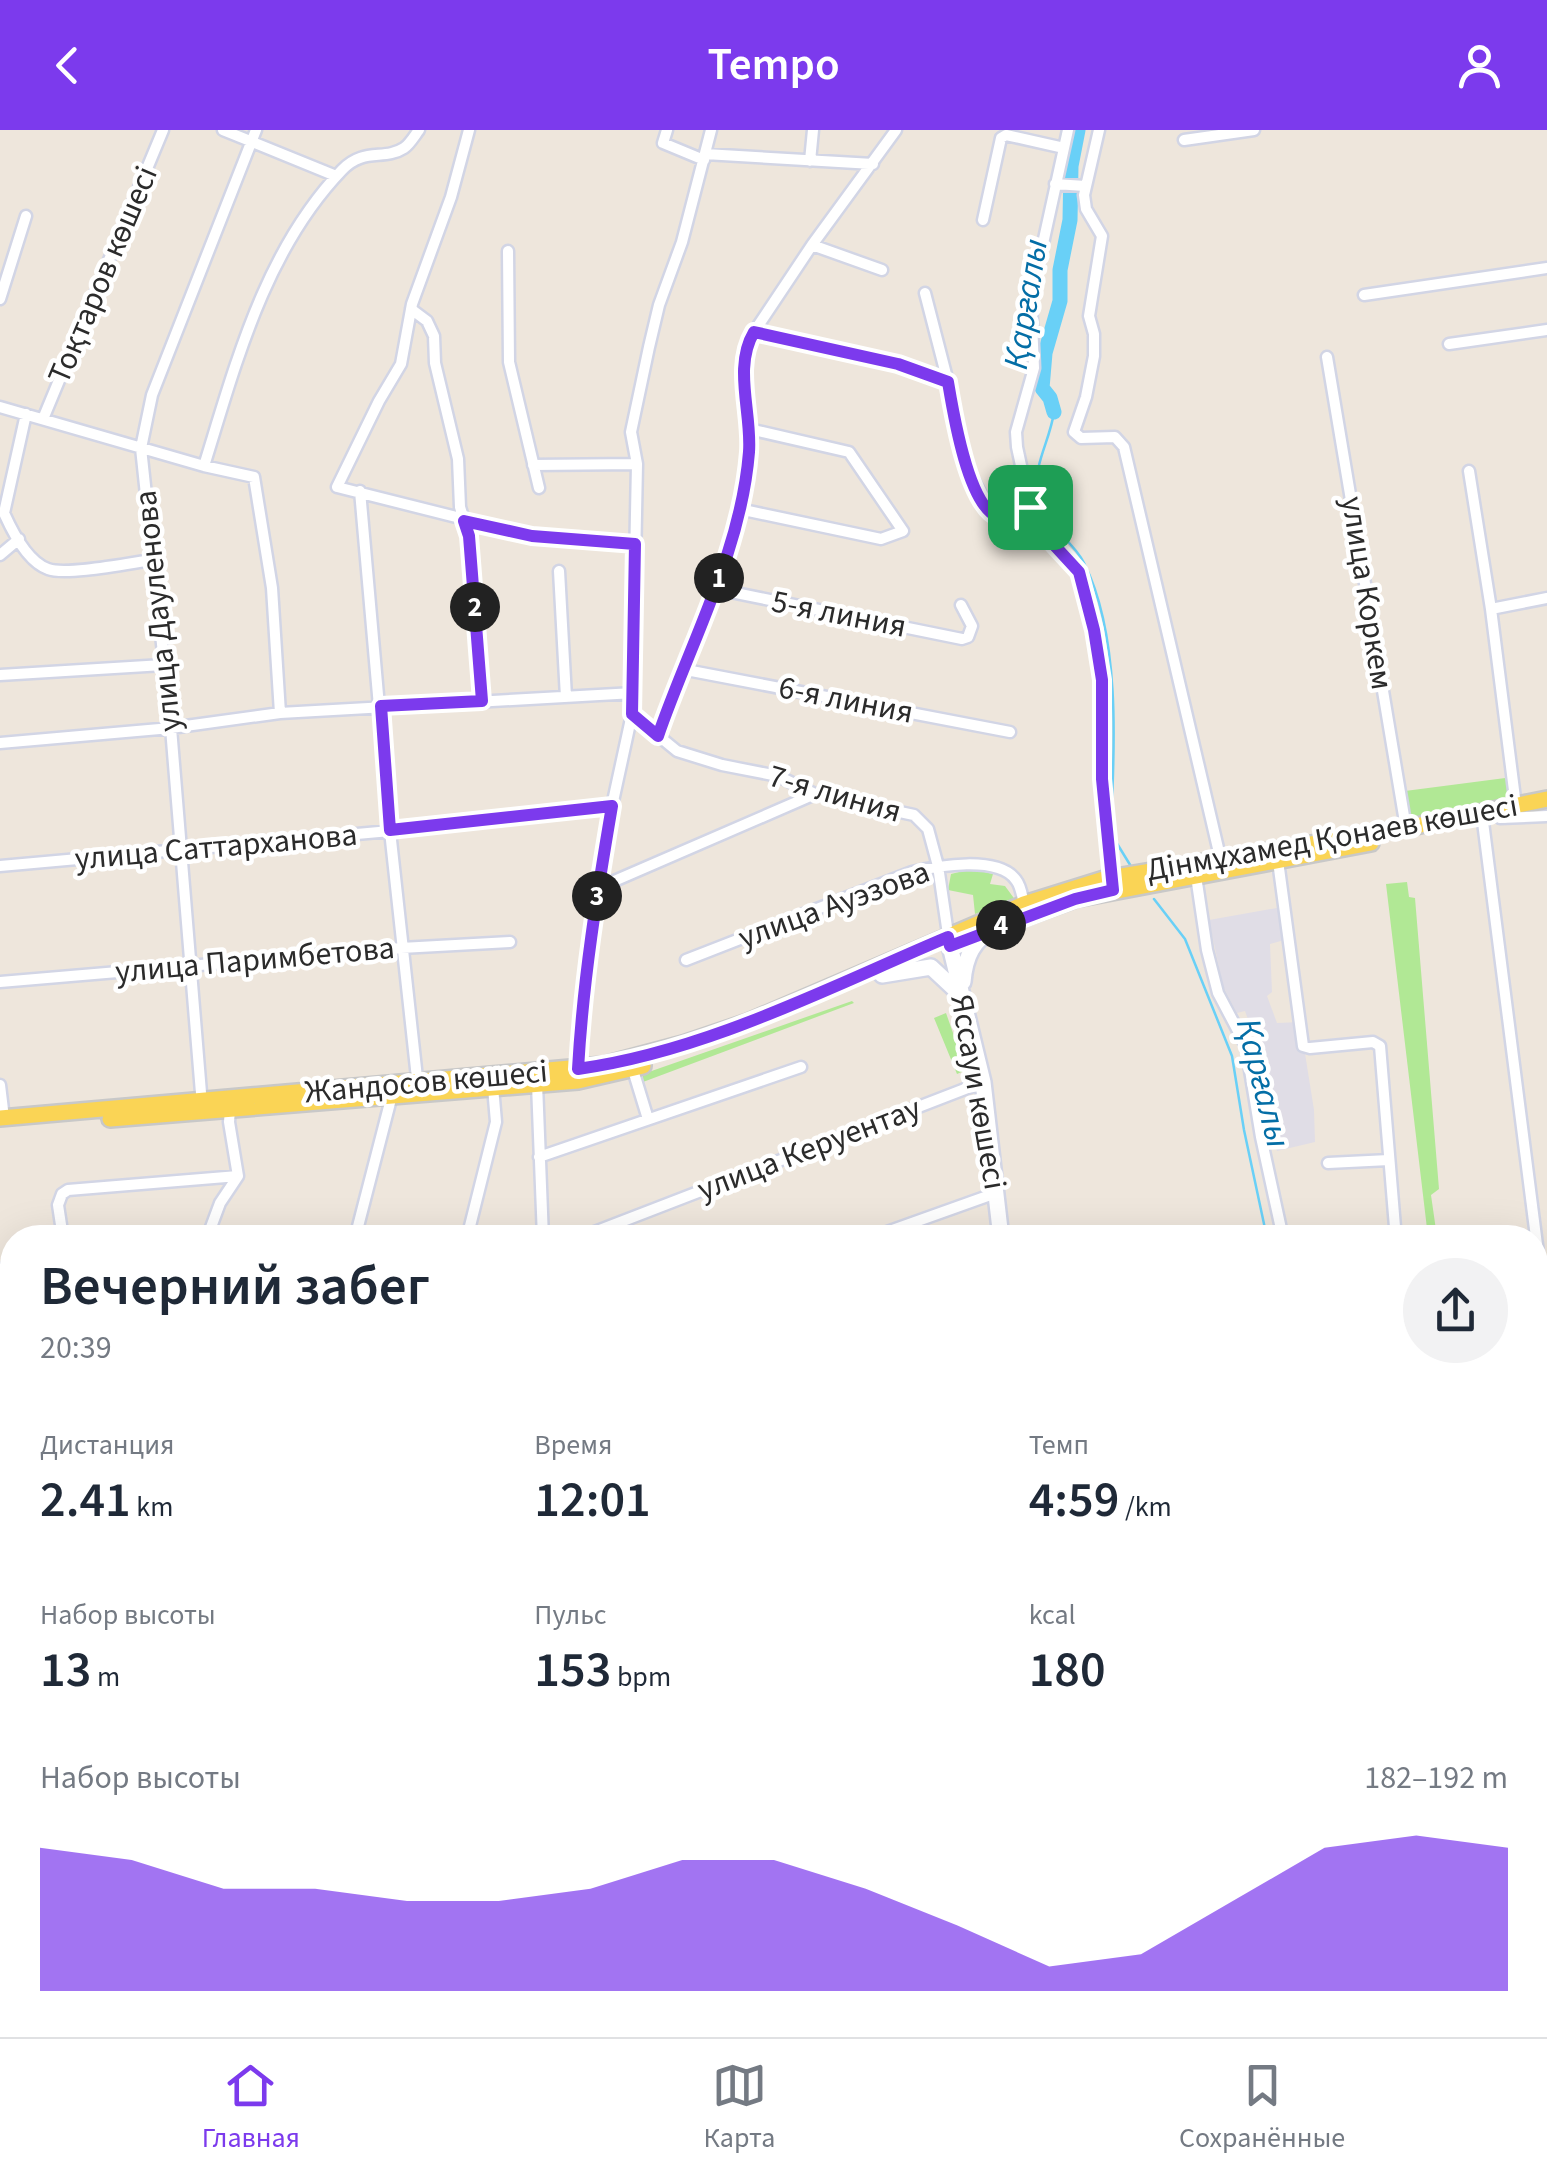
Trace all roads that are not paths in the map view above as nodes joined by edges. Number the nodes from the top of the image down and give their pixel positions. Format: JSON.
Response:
{"nodes":[{"id":1,"x":163,"y":130,"type":"edge"},
{"id":2,"x":223,"y":130,"type":"edge"},
{"id":3,"x":419,"y":130,"type":"edge"},
{"id":4,"x":469,"y":130,"type":"edge"},
{"id":5,"x":666,"y":130,"type":"edge"},
{"id":6,"x":711,"y":130,"type":"edge"},
{"id":7,"x":813,"y":130,"type":"edge"},
{"id":8,"x":896,"y":130,"type":"edge"},
{"id":9,"x":1068,"y":130,"type":"edge"},
{"id":10,"x":1098,"y":130,"type":"edge"},
{"id":11,"x":1254,"y":130,"type":"edge"},
{"id":12,"x":254,"y":136,"type":"edge"},
{"id":13,"x":1184,"y":140,"type":"dead end"},
{"id":14,"x":1064,"y":148,"type":"junction"},
{"id":15,"x":704,"y":157,"type":"junction"},
{"id":16,"x":810,"y":162,"type":"junction"},
{"id":17,"x":872,"y":164,"type":"junction"},
{"id":18,"x":336,"y":176,"type":"junction"},
{"id":19,"x":1059,"y":184,"type":"junction"},
{"id":20,"x":1081,"y":185,"type":"junction"},
{"id":21,"x":26,"y":216,"type":"dead end"},
{"id":22,"x":984,"y":220,"type":"dead end"},
{"id":23,"x":812,"y":244,"type":"junction"},
{"id":24,"x":508,"y":251,"type":"dead end"},
{"id":25,"x":1547,"y":268,"type":"edge"},
{"id":26,"x":882,"y":270,"type":"dead end"},
{"id":27,"x":925,"y":293,"type":"dead end"},
{"id":28,"x":1364,"y":295,"type":"dead end"},
{"id":29,"x":0,"y":300,"type":"edge"},
{"id":30,"x":411,"y":309,"type":"junction"},
{"id":31,"x":1547,"y":330,"type":"edge"},
{"id":32,"x":754,"y":332,"type":"junction"},
{"id":33,"x":1449,"y":344,"type":"dead end"},
{"id":34,"x":1326,"y":358,"type":"dead end"},
{"id":35,"x":948,"y":382,"type":"junction"},
{"id":36,"x":0,"y":407,"type":"edge"},
{"id":37,"x":26,"y":414,"type":"junction"},
{"id":38,"x":43,"y":419,"type":"junction"},
{"id":39,"x":749,"y":429,"type":"junction"},
{"id":40,"x":141,"y":448,"type":"junction"},
{"id":41,"x":637,"y":464,"type":"junction"},
{"id":42,"x":204,"y":466,"type":"junction"},
{"id":43,"x":533,"y":466,"type":"junction"},
{"id":44,"x":1469,"y":471,"type":"dead end"},
{"id":45,"x":538,"y":488,"type":"dead end"},
{"id":46,"x":360,"y":491,"type":"junction"},
{"id":47,"x":1030,"y":507,"type":"junction"},
{"id":48,"x":739,"y":510,"type":"junction"},
{"id":49,"x":464,"y":521,"type":"junction"},
{"id":50,"x":19,"y":540,"type":"junction"},
{"id":51,"x":635,"y":544,"type":"junction"},
{"id":52,"x":0,"y":555,"type":"edge"},
{"id":53,"x":152,"y":560,"type":"junction"},
{"id":54,"x":559,"y":571,"type":"dead end"},
{"id":55,"x":716,"y":589,"type":"junction"},
{"id":56,"x":1547,"y":598,"type":"edge"},
{"id":57,"x":960,"y":605,"type":"dead end"},
{"id":58,"x":1491,"y":609,"type":"junction"},
{"id":59,"x":163,"y":665,"type":"junction"},
{"id":60,"x":682,"y":669,"type":"junction"},
{"id":61,"x":0,"y":675,"type":"edge"},
{"id":62,"x":634,"y":693,"type":"junction"},
{"id":63,"x":566,"y":697,"type":"junction"},
{"id":64,"x":482,"y":701,"type":"junction"},
{"id":65,"x":381,"y":706,"type":"junction"},
{"id":66,"x":280,"y":714,"type":"junction"},
{"id":67,"x":632,"y":714,"type":"junction"},
{"id":68,"x":171,"y":728,"type":"junction"},
{"id":69,"x":1010,"y":732,"type":"dead end"},
{"id":70,"x":658,"y":736,"type":"junction"},
{"id":71,"x":0,"y":743,"type":"edge"},
{"id":72,"x":815,"y":794,"type":"junction"},
{"id":73,"x":1547,"y":799,"type":"edge"},
{"id":74,"x":612,"y":806,"type":"junction"},
{"id":75,"x":1516,"y":806,"type":"junction"},
{"id":76,"x":1547,"y":808,"type":"edge"},
{"id":77,"x":1547,"y":816,"type":"edge"},
{"id":78,"x":1500,"y":818,"type":"junction"},
{"id":79,"x":1484,"y":827,"type":"junction"},
{"id":80,"x":1406,"y":828,"type":"junction"},
{"id":81,"x":390,"y":830,"type":"junction"},
{"id":82,"x":178,"y":851,"type":"junction"},
{"id":83,"x":1221,"y":861,"type":"junction"},
{"id":84,"x":1278,"y":861,"type":"junction"},
{"id":85,"x":0,"y":866,"type":"edge"},
{"id":86,"x":938,"y":866,"type":"junction"},
{"id":87,"x":1196,"y":876,"type":"junction"},
{"id":88,"x":1129,"y":881,"type":"junction"},
{"id":89,"x":598,"y":888,"type":"junction"},
{"id":90,"x":1024,"y":904,"type":"junction"},
{"id":91,"x":1006,"y":923,"type":"junction"},
{"id":92,"x":510,"y":942,"type":"dead end"},
{"id":93,"x":949,"y":942,"type":"junction"},
{"id":94,"x":402,"y":948,"type":"junction"},
{"id":95,"x":686,"y":960,"type":"dead end"},
{"id":96,"x":192,"y":966,"type":"junction"},
{"id":97,"x":882,"y":976,"type":"junction"},
{"id":98,"x":0,"y":982,"type":"edge"},
{"id":99,"x":962,"y":996,"type":"junction"},
{"id":100,"x":800,"y":1067,"type":"dead end"},
{"id":101,"x":633,"y":1070,"type":"junction"},
{"id":102,"x":578,"y":1075,"type":"junction"},
{"id":103,"x":983,"y":1082,"type":"junction"},
{"id":104,"x":0,"y":1084,"type":"edge"},
{"id":105,"x":538,"y":1084,"type":"junction"},
{"id":106,"x":493,"y":1087,"type":"junction"},
{"id":107,"x":418,"y":1088,"type":"junction"},
{"id":108,"x":392,"y":1096,"type":"junction"},
{"id":109,"x":202,"y":1106,"type":"junction"},
{"id":110,"x":230,"y":1109,"type":"junction"},
{"id":111,"x":648,"y":1118,"type":"junction"},
{"id":112,"x":2,"y":1125,"type":"edge"},
{"id":113,"x":539,"y":1157,"type":"junction"},
{"id":114,"x":1389,"y":1160,"type":"junction"},
{"id":115,"x":1328,"y":1163,"type":"dead end"},
{"id":116,"x":238,"y":1176,"type":"junction"},
{"id":117,"x":996,"y":1193,"type":"junction"},
{"id":118,"x":61,"y":1225,"type":"edge"},
{"id":119,"x":211,"y":1225,"type":"edge"},
{"id":120,"x":358,"y":1225,"type":"edge"},
{"id":121,"x":470,"y":1225,"type":"edge"},
{"id":122,"x":542,"y":1225,"type":"edge"},
{"id":123,"x":614,"y":1225,"type":"edge"},
{"id":124,"x":906,"y":1225,"type":"edge"},
{"id":125,"x":1000,"y":1225,"type":"edge"},
{"id":126,"x":1280,"y":1225,"type":"edge"},
{"id":127,"x":1396,"y":1225,"type":"edge"},
{"id":128,"x":1533,"y":1225,"type":"edge"}],
"edges":[{"from":1,"to":38,"type":"street","name":"Тоқтаров көшесі"},
{"from":2,"to":12,"type":"street"},
{"from":3,"to":18,"type":"street"},
{"from":4,"to":30,"type":"street"},
{"from":5,"to":15,"type":"street"},
{"from":6,"to":15,"type":"street"},
{"from":7,"to":16,"type":"street"},
{"from":8,"to":17,"type":"street"},
{"from":9,"to":14,"type":"street"},
{"from":10,"to":20,"type":"street"},
{"from":11,"to":13,"type":"street"},
{"from":12,"to":18,"type":"street"},
{"from":12,"to":40,"type":"street","name":"улица Дауленова"},
{"from":14,"to":19,"type":"street"},
{"from":14,"to":22,"type":"street"},
{"from":15,"to":16,"type":"street"},
{"from":15,"to":41,"type":"street"},
{"from":16,"to":17,"type":"street"},
{"from":17,"to":23,"type":"street"},
{"from":18,"to":42,"type":"street"},
{"from":19,"to":20,"type":"street"},
{"from":19,"to":47,"type":"street"},
{"from":20,"to":83,"type":"street"},
{"from":21,"to":29,"type":"street"},
{"from":23,"to":26,"type":"street"},
{"from":23,"to":32,"type":"street"},
{"from":24,"to":43,"type":"street"},
{"from":25,"to":28,"type":"street"},
{"from":27,"to":35,"type":"street"},
{"from":30,"to":46,"type":"street"},
{"from":30,"to":49,"type":"street"},
{"from":31,"to":33,"type":"street"},
{"from":32,"to":35,"type":"street"},
{"from":32,"to":39,"type":"street"},
{"from":34,"to":80,"type":"street","name":"улица Коркем"},
{"from":35,"to":47,"type":"street"},
{"from":36,"to":37,"type":"street"},
{"from":37,"to":38,"type":"street"},
{"from":37,"to":50,"type":"street","name":"Тоқтаров көшесі"},
{"from":38,"to":40,"type":"street"},
{"from":39,"to":48,"type":"street"},
{"from":39,"to":48,"type":"street"},
{"from":40,"to":42,"type":"street"},
{"from":40,"to":53,"type":"street","name":"улица Дауленова"},
{"from":41,"to":43,"type":"street"},
{"from":41,"to":51,"type":"street"},
{"from":42,"to":66,"type":"street"},
{"from":43,"to":45,"type":"street"},
{"from":44,"to":58,"type":"street"},
{"from":46,"to":49,"type":"street"},
{"from":46,"to":65,"type":"street"},
{"from":47,"to":88,"type":"street"},
{"from":48,"to":55,"type":"street"},
{"from":49,"to":51,"type":"street"},
{"from":49,"to":64,"type":"street"},
{"from":50,"to":52,"type":"street"},
{"from":50,"to":53,"type":"street"},
{"from":51,"to":62,"type":"street"},
{"from":53,"to":59,"type":"street","name":"улица Дауленова"},
{"from":54,"to":63,"type":"street"},
{"from":55,"to":57,"type":"street","name":"5-я линия"},
{"from":55,"to":60,"type":"street"},
{"from":56,"to":58,"type":"street"},
{"from":58,"to":75,"type":"street"},
{"from":59,"to":61,"type":"street"},
{"from":59,"to":68,"type":"street","name":"улица Дауленова"},
{"from":60,"to":69,"type":"street","name":"6-я линия"},
{"from":60,"to":70,"type":"street"},
{"from":62,"to":63,"type":"street"},
{"from":62,"to":67,"type":"street"},
{"from":63,"to":64,"type":"street"},
{"from":64,"to":65,"type":"street"},
{"from":65,"to":66,"type":"street"},
{"from":65,"to":81,"type":"street"},
{"from":66,"to":68,"type":"street"},
{"from":67,"to":70,"type":"street","name":"7-я линия"},
{"from":67,"to":74,"type":"street"},
{"from":68,"to":71,"type":"street"},
{"from":68,"to":82,"type":"street","name":"улица Дауленова"},
{"from":70,"to":72,"type":"street","name":"7-я линия"},
{"from":72,"to":86,"type":"street","name":"7-я линия"},
{"from":72,"to":89,"type":"street"},
{"from":73,"to":75,"type":"main road","name":"Дінмұхамед Қонаев көшесі"},
{"from":74,"to":81,"type":"street","name":"улица Саттарханова"},
{"from":74,"to":89,"type":"street"},
{"from":75,"to":80,"type":"main road","name":"Дінмұхамед Қонаев көшесі"},
{"from":76,"to":78,"type":"main road","name":"Дінмұхамед Қонаев көшесі"},
{"from":77,"to":78,"type":"street"},
{"from":78,"to":79,"type":"main road","name":"Дінмұхамед Қонаев көшесі"},
{"from":79,"to":84,"type":"main road","name":"Дінмұхамед Қонаев көшесі"},
{"from":79,"to":128,"type":"street"},
{"from":80,"to":83,"type":"main road","name":"Дінмұхамед Қонаев көшесі"},
{"from":81,"to":82,"type":"street","name":"улица Саттарханова"},
{"from":81,"to":94,"type":"street"},
{"from":82,"to":85,"type":"street","name":"улица Саттарханова"},
{"from":82,"to":96,"type":"street","name":"улица Дауленова"},
{"from":83,"to":88,"type":"main road","name":"Дінмұхамед Қонаев көшесі"},
{"from":84,"to":87,"type":"main road","name":"Дінмұхамед Қонаев көшесі"},
{"from":84,"to":114,"type":"street"},
{"from":86,"to":90,"type":"street","name":"улица Ауэзова"},
{"from":86,"to":93,"type":"street","name":"7-я линия"},
{"from":86,"to":95,"type":"street","name":"улица Ауэзова"},
{"from":87,"to":88,"type":"main road","name":"Дінмұхамед Қонаев көшесі"},
{"from":87,"to":126,"type":"street"},
{"from":88,"to":90,"type":"main road","name":"Дінмұхамед Қонаев көшесі"},
{"from":88,"to":91,"type":"main road","name":"Дінмұхамед Қонаев көшесі"},
{"from":89,"to":102,"type":"street"},
{"from":90,"to":93,"type":"main road","name":"Дінмұхамед Қонаев көшесі"},
{"from":91,"to":93,"type":"main road","name":"Дінмұхамед Қонаев көшесі"},
{"from":91,"to":99,"type":"main road"},
{"from":92,"to":94,"type":"street","name":"улица Паримбетова"},
{"from":93,"to":97,"type":"main road","name":"Жандосов көшесі"},
{"from":93,"to":99,"type":"main road","name":"Яссауи көшесі"},
{"from":93,"to":102,"type":"main road","name":"Жандосов көшесі"},
{"from":94,"to":96,"type":"street","name":"улица Паримбетова"},
{"from":94,"to":107,"type":"street"},
{"from":96,"to":98,"type":"street","name":"улица Паримбетова"},
{"from":96,"to":109,"type":"street","name":"улица Дауленова"},
{"from":97,"to":99,"type":"main road"},
{"from":97,"to":101,"type":"main road","name":"Жандосов көшесі"},
{"from":99,"to":103,"type":"main road","name":"Яссауи көшесі"},
{"from":100,"to":111,"type":"street"},
{"from":101,"to":102,"type":"main road","name":"Жандосов көшесі"},
{"from":101,"to":111,"type":"street"},
{"from":102,"to":105,"type":"main road","name":"Жандосов көшесі"},
{"from":102,"to":107,"type":"main road","name":"Жандосов көшесі"},
{"from":103,"to":117,"type":"main road","name":"Яссауи көшесі"},
{"from":103,"to":123,"type":"street","name":"улица Керуентау"},
{"from":104,"to":112,"type":"street"},
{"from":105,"to":106,"type":"main road","name":"Жандосов көшесі"},
{"from":105,"to":113,"type":"street"},
{"from":106,"to":107,"type":"main road","name":"Жандосов көшесі"},
{"from":106,"to":121,"type":"street"},
{"from":107,"to":108,"type":"main road","name":"Жандосов көшесі"},
{"from":107,"to":109,"type":"main road","name":"Жандосов көшесі"},
{"from":108,"to":110,"type":"main road","name":"Жандосов көшесі"},
{"from":108,"to":120,"type":"street"},
{"from":109,"to":110,"type":"main road","name":"Жандосов көшесі"},
{"from":109,"to":112,"type":"main road","name":"Жандосов көшесі"},
{"from":110,"to":116,"type":"street"},
{"from":111,"to":113,"type":"street"},
{"from":113,"to":122,"type":"street"},
{"from":114,"to":115,"type":"street"},
{"from":114,"to":127,"type":"street"},
{"from":116,"to":118,"type":"street"},
{"from":116,"to":119,"type":"street"},
{"from":117,"to":124,"type":"street"},
{"from":117,"to":125,"type":"main road","name":"Яссауи көшесі"}]}
